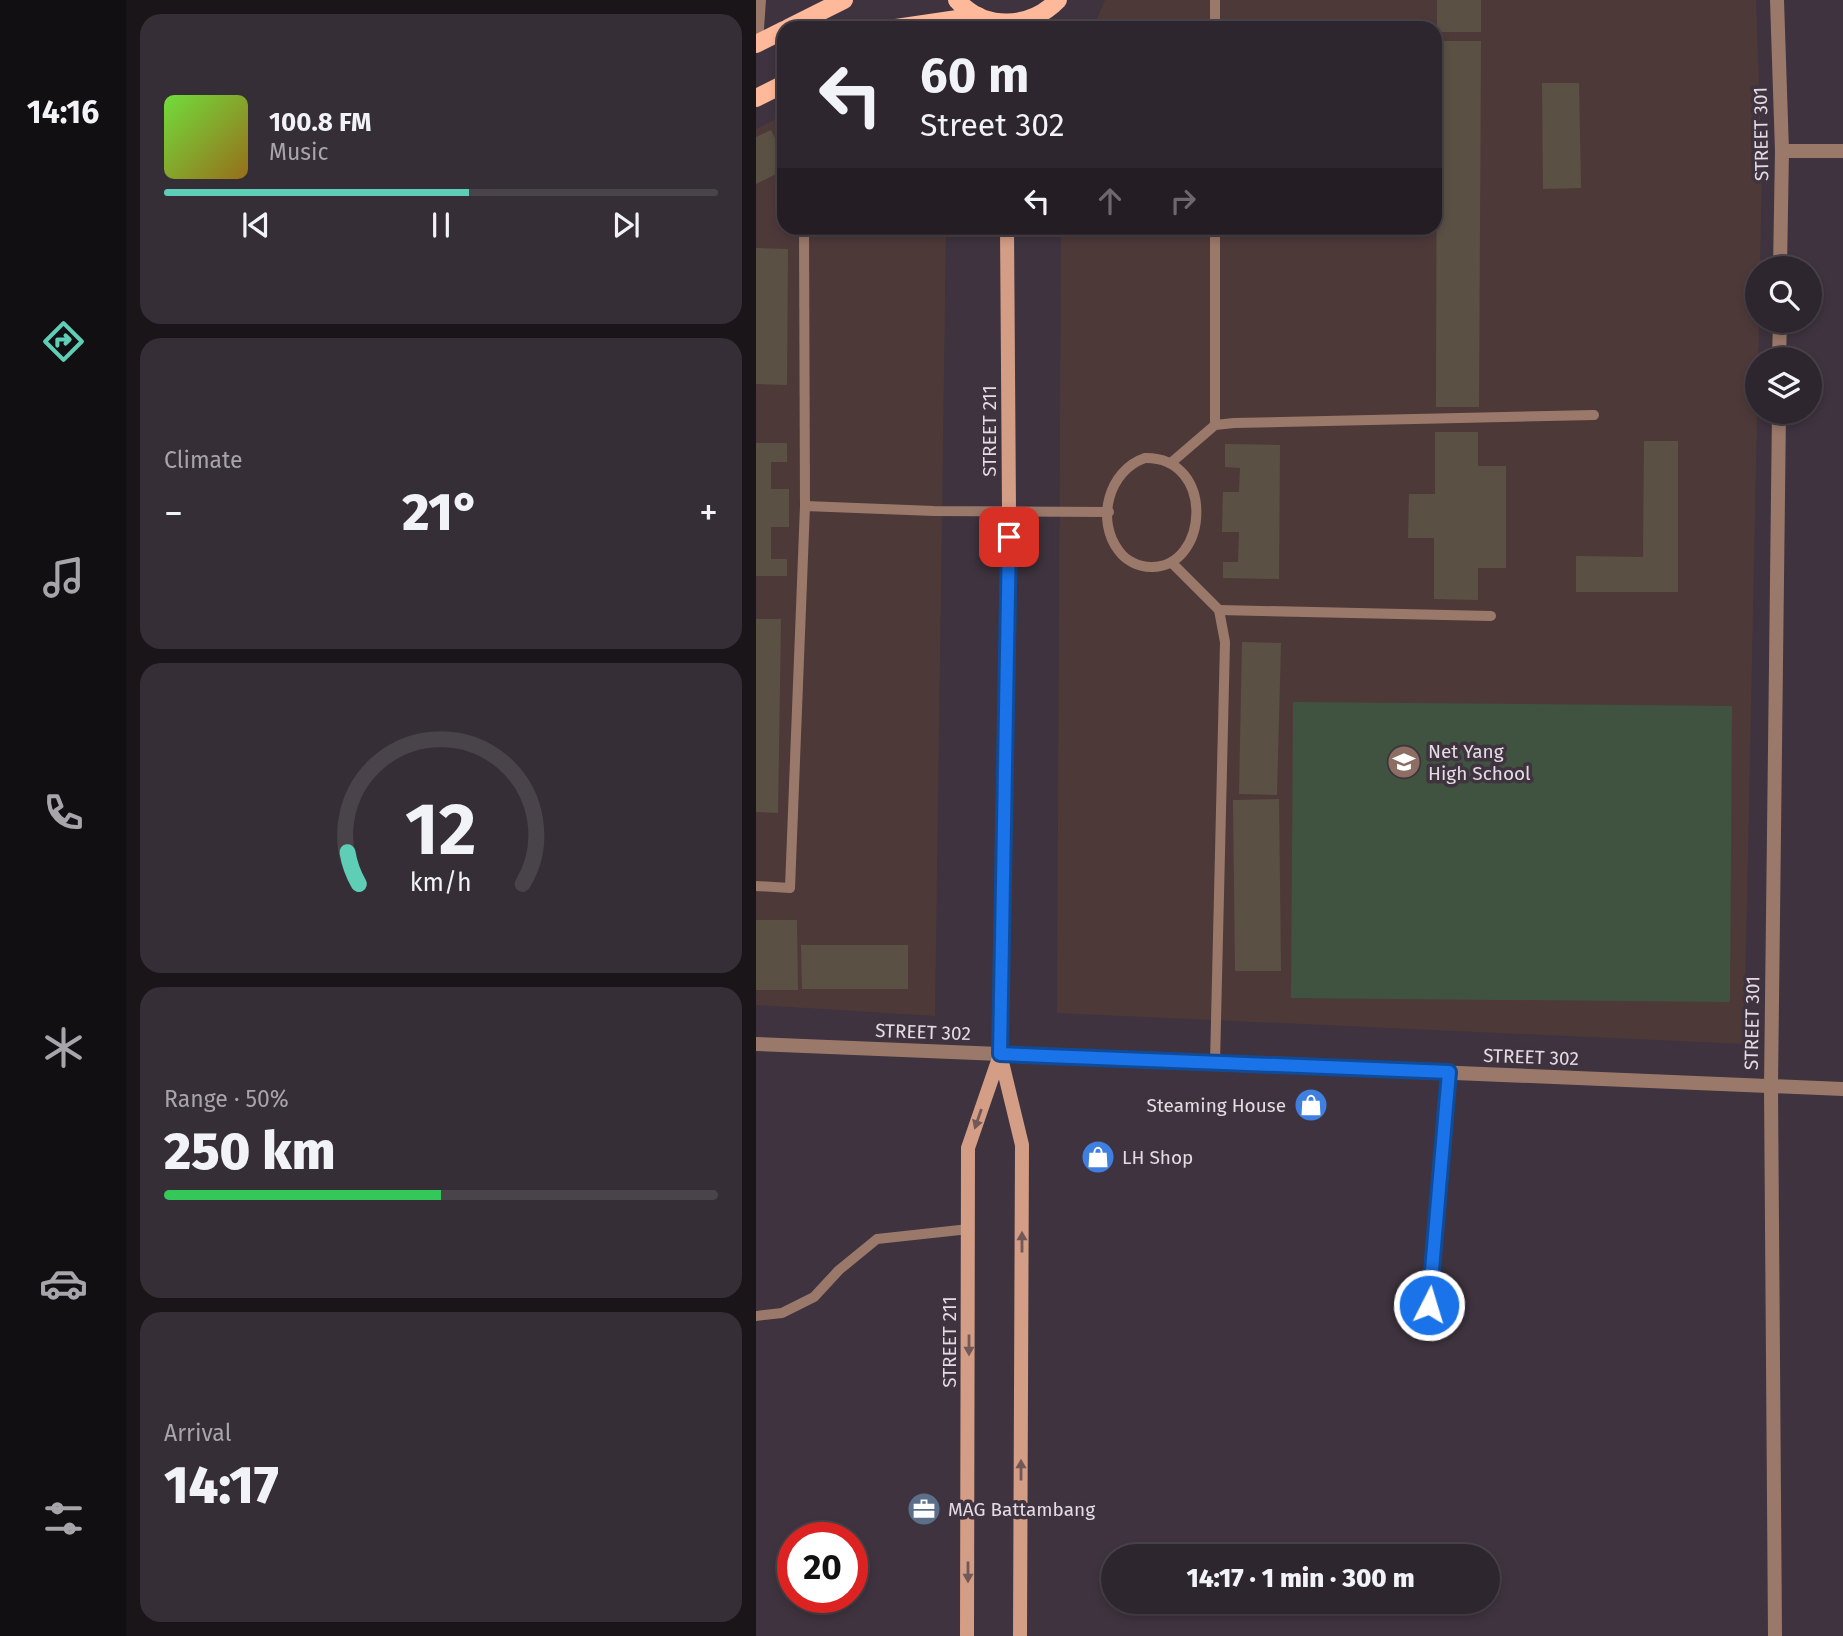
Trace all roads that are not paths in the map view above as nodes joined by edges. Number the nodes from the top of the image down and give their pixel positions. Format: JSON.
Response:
{"nodes":[{"id":1,"x":761,"y":0,"type":"edge"},
{"id":2,"x":844,"y":0,"type":"edge"},
{"id":3,"x":957,"y":0,"type":"edge"},
{"id":4,"x":1058,"y":0,"type":"edge"},
{"id":5,"x":1215,"y":0,"type":"edge"},
{"id":6,"x":1777,"y":0,"type":"edge"},
{"id":7,"x":978,"y":16,"type":"junction"},
{"id":8,"x":802,"y":21,"type":"edge"},
{"id":9,"x":944,"y":21,"type":"edge"},
{"id":10,"x":992,"y":21,"type":"edge"},
{"id":11,"x":1024,"y":21,"type":"edge"},
{"id":12,"x":1215,"y":21,"type":"edge"},
{"id":13,"x":777,"y":33,"type":"edge"},
{"id":14,"x":757,"y":43,"type":"edge"},
{"id":15,"x":777,"y":88,"type":"edge"},
{"id":16,"x":756,"y":97,"type":"edge"},
{"id":17,"x":1843,"y":151,"type":"edge"},
{"id":18,"x":1782,"y":152,"type":"junction"},
{"id":19,"x":804,"y":235,"type":"edge"},
{"id":20,"x":1007,"y":235,"type":"edge"},
{"id":21,"x":1215,"y":235,"type":"edge"},
{"id":22,"x":1780,"y":256,"type":"edge"},
{"id":23,"x":1594,"y":415,"type":"dead end"},
{"id":24,"x":1779,"y":424,"type":"edge"},
{"id":25,"x":1215,"y":425,"type":"junction"},
{"id":26,"x":1172,"y":462,"type":"junction"},
{"id":27,"x":805,"y":506,"type":"junction"},
{"id":28,"x":1009,"y":510,"type":"junction"},
{"id":29,"x":1110,"y":512,"type":"junction"},
{"id":30,"x":1172,"y":563,"type":"junction"},
{"id":31,"x":1219,"y":610,"type":"junction"},
{"id":32,"x":1491,"y":616,"type":"dead end"},
{"id":33,"x":756,"y":886,"type":"edge"},
{"id":34,"x":756,"y":1044,"type":"edge"},
{"id":35,"x":1000,"y":1054,"type":"junction"},
{"id":36,"x":1215,"y":1063,"type":"junction"},
{"id":37,"x":1449,"y":1072,"type":"junction"},
{"id":38,"x":1770,"y":1086,"type":"junction"},
{"id":39,"x":1843,"y":1089,"type":"edge"},
{"id":40,"x":969,"y":1229,"type":"junction"},
{"id":41,"x":1429,"y":1305,"type":"dead end"},
{"id":42,"x":756,"y":1316,"type":"edge"},
{"id":43,"x":967,"y":1636,"type":"edge"},
{"id":44,"x":1020,"y":1636,"type":"edge"},
{"id":45,"x":1775,"y":1636,"type":"edge"}],
"edges":[{"from":1,"to":14,"type":"lane"},
{"from":2,"to":8,"type":"main road"},
{"from":3,"to":7,"type":"main road"},
{"from":4,"to":11,"type":"main road"},
{"from":5,"to":12,"type":"lane"},
{"from":6,"to":18,"type":"street","name":"STREET 301"},
{"from":7,"to":9,"type":"main road"},
{"from":7,"to":10,"type":"main road"},
{"from":13,"to":14,"type":"main road"},
{"from":15,"to":16,"type":"main road"},
{"from":17,"to":18,"type":"street"},
{"from":18,"to":22,"type":"street","name":"STREET 301"},
{"from":19,"to":27,"type":"lane"},
{"from":20,"to":28,"type":"main road","name":"STREET 211"},
{"from":21,"to":25,"type":"lane"},
{"from":23,"to":25,"type":"lane"},
{"from":24,"to":38,"type":"street","name":"STREET 301"},
{"from":25,"to":26,"type":"lane"},
{"from":26,"to":29,"type":"lane"},
{"from":26,"to":30,"type":"lane"},
{"from":27,"to":28,"type":"lane"},
{"from":27,"to":33,"type":"lane"},
{"from":28,"to":29,"type":"lane"},
{"from":28,"to":35,"type":"main road","name":"STREET 211"},
{"from":29,"to":30,"type":"lane"},
{"from":30,"to":31,"type":"lane"},
{"from":31,"to":32,"type":"lane"},
{"from":31,"to":36,"type":"lane"},
{"from":34,"to":35,"type":"street","name":"STREET 302"},
{"from":35,"to":36,"type":"street","name":"STREET 302"},
{"from":35,"to":40,"type":"main road","name":"STREET 211","one_way":true},
{"from":44,"to":35,"type":"main road","name":"STREET 211","one_way":true},
{"from":36,"to":37,"type":"street","name":"STREET 302"},
{"from":37,"to":38,"type":"street","name":"STREET 302"},
{"from":37,"to":41,"type":"lane"},
{"from":38,"to":39,"type":"street","name":"STREET 302"},
{"from":38,"to":45,"type":"street","name":"STREET 301"},
{"from":40,"to":42,"type":"lane"},
{"from":40,"to":43,"type":"main road","name":"STREET 211","one_way":true}]}
